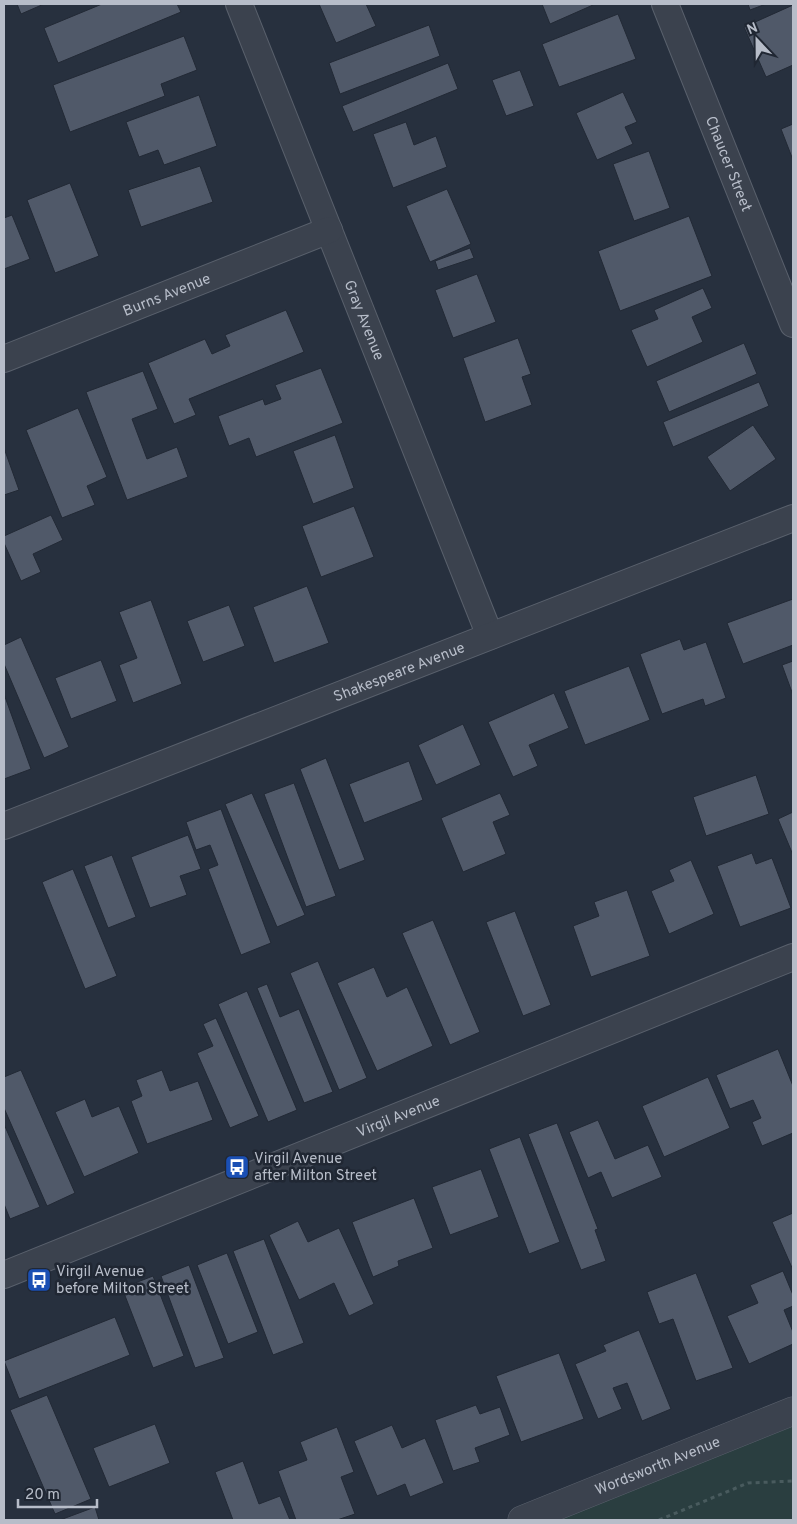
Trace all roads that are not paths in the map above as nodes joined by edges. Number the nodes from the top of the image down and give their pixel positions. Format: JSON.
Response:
{"nodes":[{"id":1,"x":238,"y":4,"type":"edge"},
{"id":2,"x":665,"y":4,"type":"edge"},
{"id":3,"x":329,"y":230,"type":"junction"},
{"id":4,"x":793,"y":324,"type":"edge"},
{"id":5,"x":4,"y":359,"type":"edge"},
{"id":6,"x":793,"y":518,"type":"edge"},
{"id":7,"x":490,"y":636,"type":"junction"},
{"id":8,"x":4,"y":826,"type":"edge"},
{"id":9,"x":793,"y":957,"type":"edge"},
{"id":10,"x":4,"y":1274,"type":"edge"},
{"id":11,"x":793,"y":1411,"type":"edge"},
{"id":12,"x":522,"y":1520,"type":"edge"}],
"edges":[{"from":1,"to":3,"type":"street","name":"Gray Avenue"},
{"from":2,"to":4,"type":"street","name":"Chaucer Street"},
{"from":3,"to":5,"type":"street","name":"Burns Avenue"},
{"from":3,"to":7,"type":"street","name":"Gray Avenue"},
{"from":6,"to":7,"type":"street","name":"Shakespeare Avenue"},
{"from":7,"to":8,"type":"street","name":"Shakespeare Avenue"},
{"from":9,"to":10,"type":"street","name":"Virgil Avenue"},
{"from":11,"to":12,"type":"street","name":"Wordsworth Avenue"}]}
